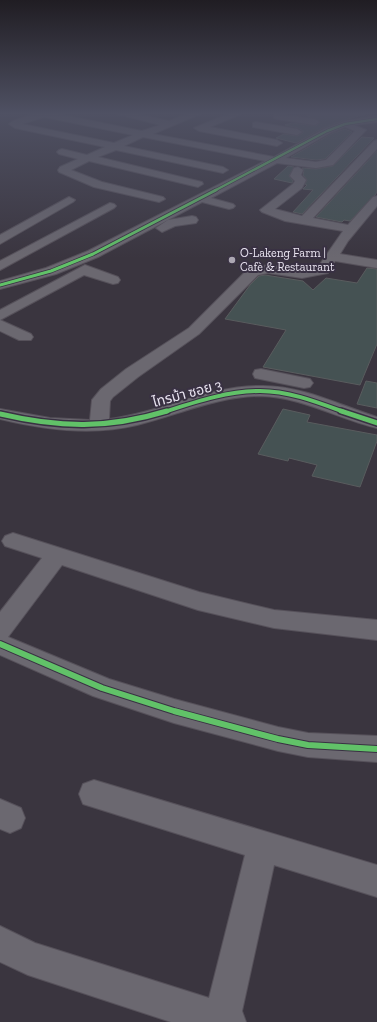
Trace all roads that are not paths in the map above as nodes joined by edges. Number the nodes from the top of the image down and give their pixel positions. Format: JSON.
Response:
{"nodes":[{"id":1,"x":79,"y":162,"type":"edge"},
{"id":2,"x":103,"y":162,"type":"edge"},
{"id":3,"x":185,"y":162,"type":"edge"},
{"id":4,"x":257,"y":162,"type":"edge"},
{"id":5,"x":272,"y":162,"type":"edge"},
{"id":6,"x":292,"y":162,"type":"edge"},
{"id":7,"x":330,"y":162,"type":"edge"},
{"id":8,"x":360,"y":162,"type":"edge"},
{"id":9,"x":223,"y":170,"type":"dead end"},
{"id":10,"x":298,"y":170,"type":"dead end"},
{"id":11,"x":198,"y":184,"type":"dead end"},
{"id":12,"x":199,"y":198,"type":"junction"},
{"id":13,"x":260,"y":198,"type":"dead end"},
{"id":14,"x":377,"y":199,"type":"edge"},
{"id":15,"x":68,"y":200,"type":"dead end"},
{"id":16,"x":110,"y":206,"type":"dead end"},
{"id":17,"x":229,"y":206,"type":"dead end"},
{"id":18,"x":167,"y":209,"type":"junction"},
{"id":19,"x":266,"y":210,"type":"junction"},
{"id":20,"x":372,"y":212,"type":"edge"},
{"id":21,"x":192,"y":220,"type":"dead end"},
{"id":22,"x":304,"y":221,"type":"junction"},
{"id":23,"x":371,"y":224,"type":"dead end"},
{"id":24,"x":350,"y":230,"type":"junction"},
{"id":25,"x":0,"y":240,"type":"edge"},
{"id":26,"x":332,"y":257,"type":"junction"},
{"id":27,"x":15,"y":258,"type":"junction"},
{"id":28,"x":377,"y":264,"type":"edge"},
{"id":29,"x":0,"y":266,"type":"edge"},
{"id":30,"x":47,"y":268,"type":"junction"},
{"id":31,"x":83,"y":270,"type":"junction"},
{"id":32,"x":0,"y":277,"type":"edge"},
{"id":33,"x":113,"y":280,"type":"dead end"},
{"id":34,"x":0,"y":285,"type":"edge"},
{"id":35,"x":0,"y":316,"type":"edge"},
{"id":36,"x":0,"y":325,"type":"edge"},
{"id":37,"x":25,"y":337,"type":"dead end"},
{"id":38,"x":261,"y":374,"type":"dead end"},
{"id":39,"x":341,"y":412,"type":"junction"},
{"id":40,"x":0,"y":414,"type":"edge"},
{"id":41,"x":377,"y":423,"type":"edge"},
{"id":42,"x":99,"y":426,"type":"junction"},
{"id":43,"x":13,"y":541,"type":"dead end"},
{"id":44,"x":57,"y":555,"type":"junction"},
{"id":45,"x":0,"y":630,"type":"edge"},
{"id":46,"x":377,"y":630,"type":"edge"},
{"id":47,"x":0,"y":644,"type":"edge"},
{"id":48,"x":377,"y":749,"type":"edge"},
{"id":49,"x":94,"y":794,"type":"dead end"},
{"id":50,"x":263,"y":845,"type":"junction"},
{"id":51,"x":377,"y":881,"type":"edge"},
{"id":52,"x":0,"y":943,"type":"edge"},
{"id":53,"x":223,"y":1021,"type":"edge"}],
"edges":[{"from":1,"to":18,"type":"street"},
{"from":2,"to":11,"type":"street"},
{"from":3,"to":9,"type":"street"},
{"from":4,"to":18,"type":"street"},
{"from":5,"to":12,"type":"street"},
{"from":6,"to":7,"type":"street"},
{"from":8,"to":22,"type":"street"},
{"from":10,"to":19,"type":"street"},
{"from":12,"to":17,"type":"street"},
{"from":12,"to":18,"type":"street"},
{"from":13,"to":19,"type":"street"},
{"from":14,"to":20,"type":"street"},
{"from":15,"to":25,"type":"street"},
{"from":16,"to":27,"type":"street"},
{"from":18,"to":30,"type":"street"},
{"from":19,"to":22,"type":"street"},
{"from":20,"to":24,"type":"street"},
{"from":21,"to":31,"type":"street"},
{"from":22,"to":24,"type":"street"},
{"from":23,"to":24,"type":"street"},
{"from":24,"to":26,"type":"street"},
{"from":26,"to":28,"type":"street"},
{"from":26,"to":42,"type":"street"},
{"from":27,"to":29,"type":"street"},
{"from":27,"to":30,"type":"street"},
{"from":30,"to":32,"type":"street"},
{"from":30,"to":34,"type":"street"},
{"from":31,"to":33,"type":"street"},
{"from":31,"to":35,"type":"street"},
{"from":36,"to":37,"type":"street"},
{"from":38,"to":39,"type":"street"},
{"from":39,"to":41,"type":"street","name":"ไทรม้า ซอย 3"},
{"from":39,"to":42,"type":"street","name":"ไทรม้า ซอย 3"},
{"from":40,"to":42,"type":"street","name":"ไทรม้า ซอย 3"},
{"from":43,"to":44,"type":"street"},
{"from":44,"to":45,"type":"street"},
{"from":44,"to":46,"type":"street"},
{"from":47,"to":48,"type":"street"},
{"from":49,"to":50,"type":"street"},
{"from":50,"to":51,"type":"street"},
{"from":50,"to":53,"type":"street"},
{"from":52,"to":53,"type":"street"}]}
